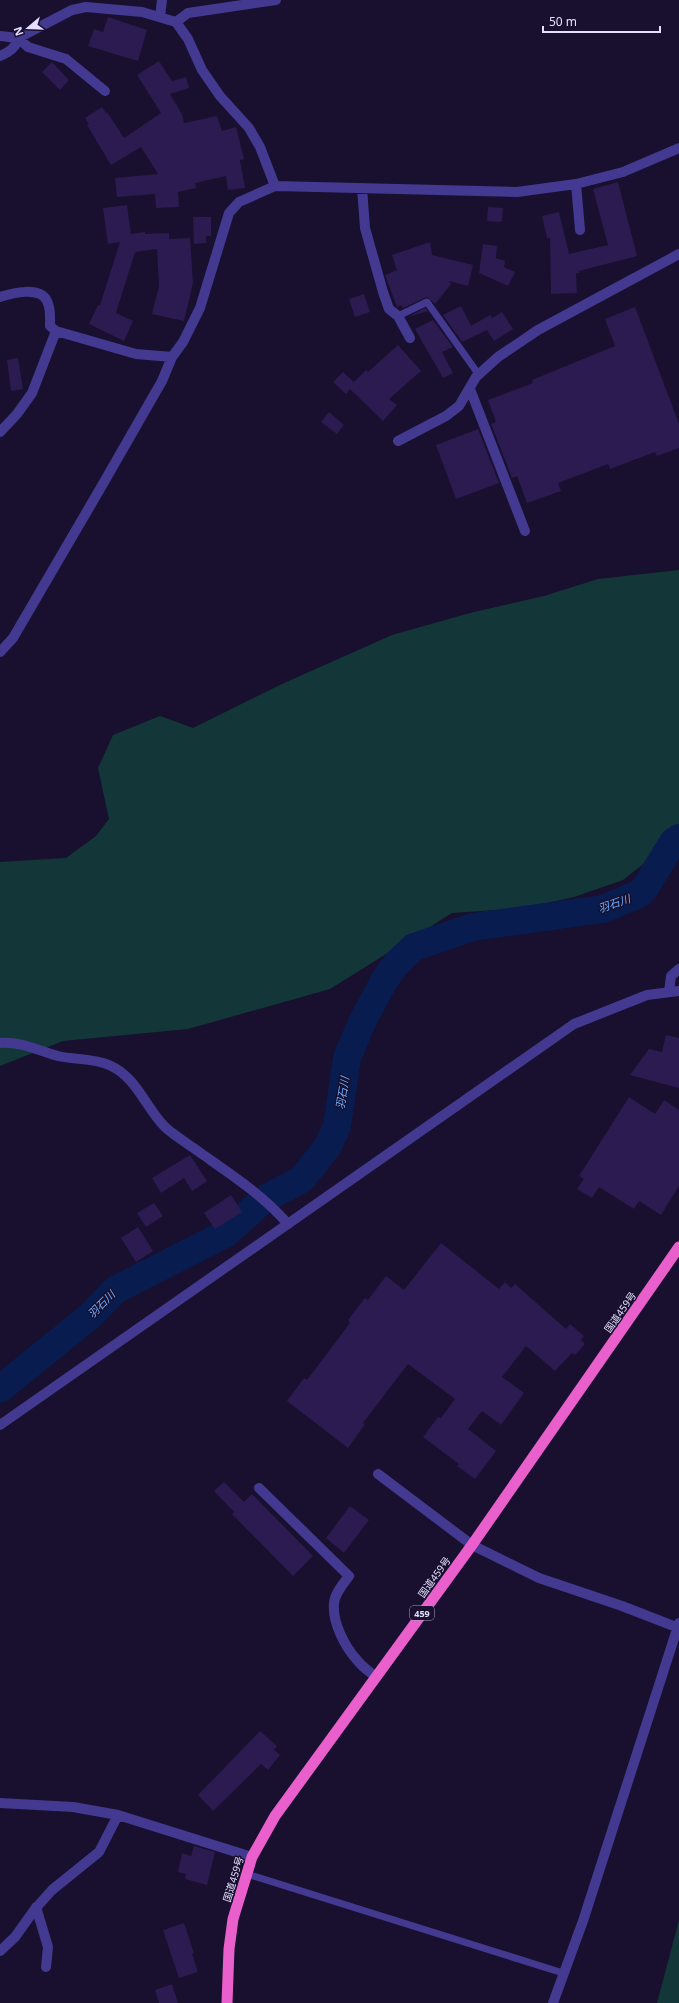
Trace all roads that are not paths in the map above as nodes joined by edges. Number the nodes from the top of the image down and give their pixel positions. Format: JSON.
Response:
{"nodes":[{"id":1,"x":162,"y":0,"type":"edge"},
{"id":2,"x":276,"y":0,"type":"edge"},
{"id":3,"x":160,"y":17,"type":"junction"},
{"id":4,"x":176,"y":22,"type":"junction"},
{"id":5,"x":0,"y":36,"type":"edge"},
{"id":6,"x":18,"y":38,"type":"junction"},
{"id":7,"x":0,"y":56,"type":"edge"},
{"id":8,"x":105,"y":91,"type":"dead end"},
{"id":9,"x":679,"y":148,"type":"edge"},
{"id":10,"x":576,"y":184,"type":"junction"},
{"id":11,"x":275,"y":186,"type":"junction"},
{"id":12,"x":362,"y":188,"type":"junction"},
{"id":13,"x":580,"y":230,"type":"dead end"},
{"id":14,"x":679,"y":254,"type":"edge"},
{"id":15,"x":0,"y":297,"type":"edge"},
{"id":16,"x":398,"y":316,"type":"junction"},
{"id":17,"x":56,"y":331,"type":"junction"},
{"id":18,"x":410,"y":338,"type":"dead end"},
{"id":19,"x":172,"y":357,"type":"junction"},
{"id":20,"x":479,"y":375,"type":"junction"},
{"id":21,"x":470,"y":389,"type":"junction"},
{"id":22,"x":0,"y":432,"type":"edge"},
{"id":23,"x":398,"y":441,"type":"dead end"},
{"id":24,"x":525,"y":531,"type":"dead end"},
{"id":25,"x":0,"y":652,"type":"edge"},
{"id":26,"x":679,"y":969,"type":"edge"},
{"id":27,"x":674,"y":992,"type":"edge"},
{"id":28,"x":0,"y":1043,"type":"edge"},
{"id":29,"x":288,"y":1224,"type":"junction"},
{"id":30,"x":679,"y":1248,"type":"edge"},
{"id":31,"x":0,"y":1425,"type":"edge"},
{"id":32,"x":378,"y":1474,"type":"dead end"},
{"id":33,"x":258,"y":1488,"type":"dead end"},
{"id":34,"x":472,"y":1545,"type":"junction"},
{"id":35,"x":678,"y":1626,"type":"edge"},
{"id":36,"x":376,"y":1677,"type":"junction"},
{"id":37,"x":0,"y":1803,"type":"edge"},
{"id":38,"x":118,"y":1815,"type":"junction"},
{"id":39,"x":252,"y":1857,"type":"junction"},
{"id":40,"x":247,"y":1874,"type":"junction"},
{"id":41,"x":36,"y":1908,"type":"junction"},
{"id":42,"x":0,"y":1951,"type":"edge"},
{"id":43,"x":46,"y":1966,"type":"dead end"},
{"id":44,"x":563,"y":1974,"type":"junction"},
{"id":45,"x":226,"y":2003,"type":"edge"},
{"id":46,"x":553,"y":2003,"type":"edge"}],
"edges":[{"from":1,"to":3,"type":"street"},
{"from":2,"to":4,"type":"street"},
{"from":3,"to":4,"type":"street"},
{"from":3,"to":6,"type":"street"},
{"from":4,"to":11,"type":"street"},
{"from":5,"to":6,"type":"street"},
{"from":6,"to":7,"type":"street"},
{"from":6,"to":8,"type":"street"},
{"from":9,"to":10,"type":"street"},
{"from":10,"to":12,"type":"street"},
{"from":10,"to":13,"type":"street"},
{"from":11,"to":12,"type":"street"},
{"from":11,"to":19,"type":"street"},
{"from":12,"to":16,"type":"street"},
{"from":14,"to":20,"type":"street"},
{"from":15,"to":17,"type":"street"},
{"from":16,"to":18,"type":"street"},
{"from":16,"to":20,"type":"lane"},
{"from":17,"to":19,"type":"street"},
{"from":17,"to":22,"type":"street"},
{"from":19,"to":25,"type":"street"},
{"from":20,"to":21,"type":"street"},
{"from":21,"to":23,"type":"street"},
{"from":21,"to":24,"type":"street"},
{"from":26,"to":27,"type":"street"},
{"from":27,"to":29,"type":"street"},
{"from":28,"to":29,"type":"street"},
{"from":29,"to":31,"type":"street"},
{"from":30,"to":34,"type":"highway","name":"国道459号","number":"459"},
{"from":32,"to":34,"type":"street"},
{"from":33,"to":36,"type":"street"},
{"from":34,"to":35,"type":"street"},
{"from":34,"to":36,"type":"highway","name":"国道459号","number":"459"},
{"from":35,"to":44,"type":"street"},
{"from":36,"to":39,"type":"highway","name":"国道459号","number":"459"},
{"from":37,"to":38,"type":"street"},
{"from":38,"to":39,"type":"street"},
{"from":38,"to":41,"type":"street"},
{"from":39,"to":40,"type":"highway","name":"国道459号","number":"459"},
{"from":40,"to":44,"type":"lane"},
{"from":40,"to":45,"type":"highway","name":"国道459号","number":"459"},
{"from":41,"to":42,"type":"street"},
{"from":41,"to":43,"type":"street"},
{"from":44,"to":46,"type":"street"}]}
